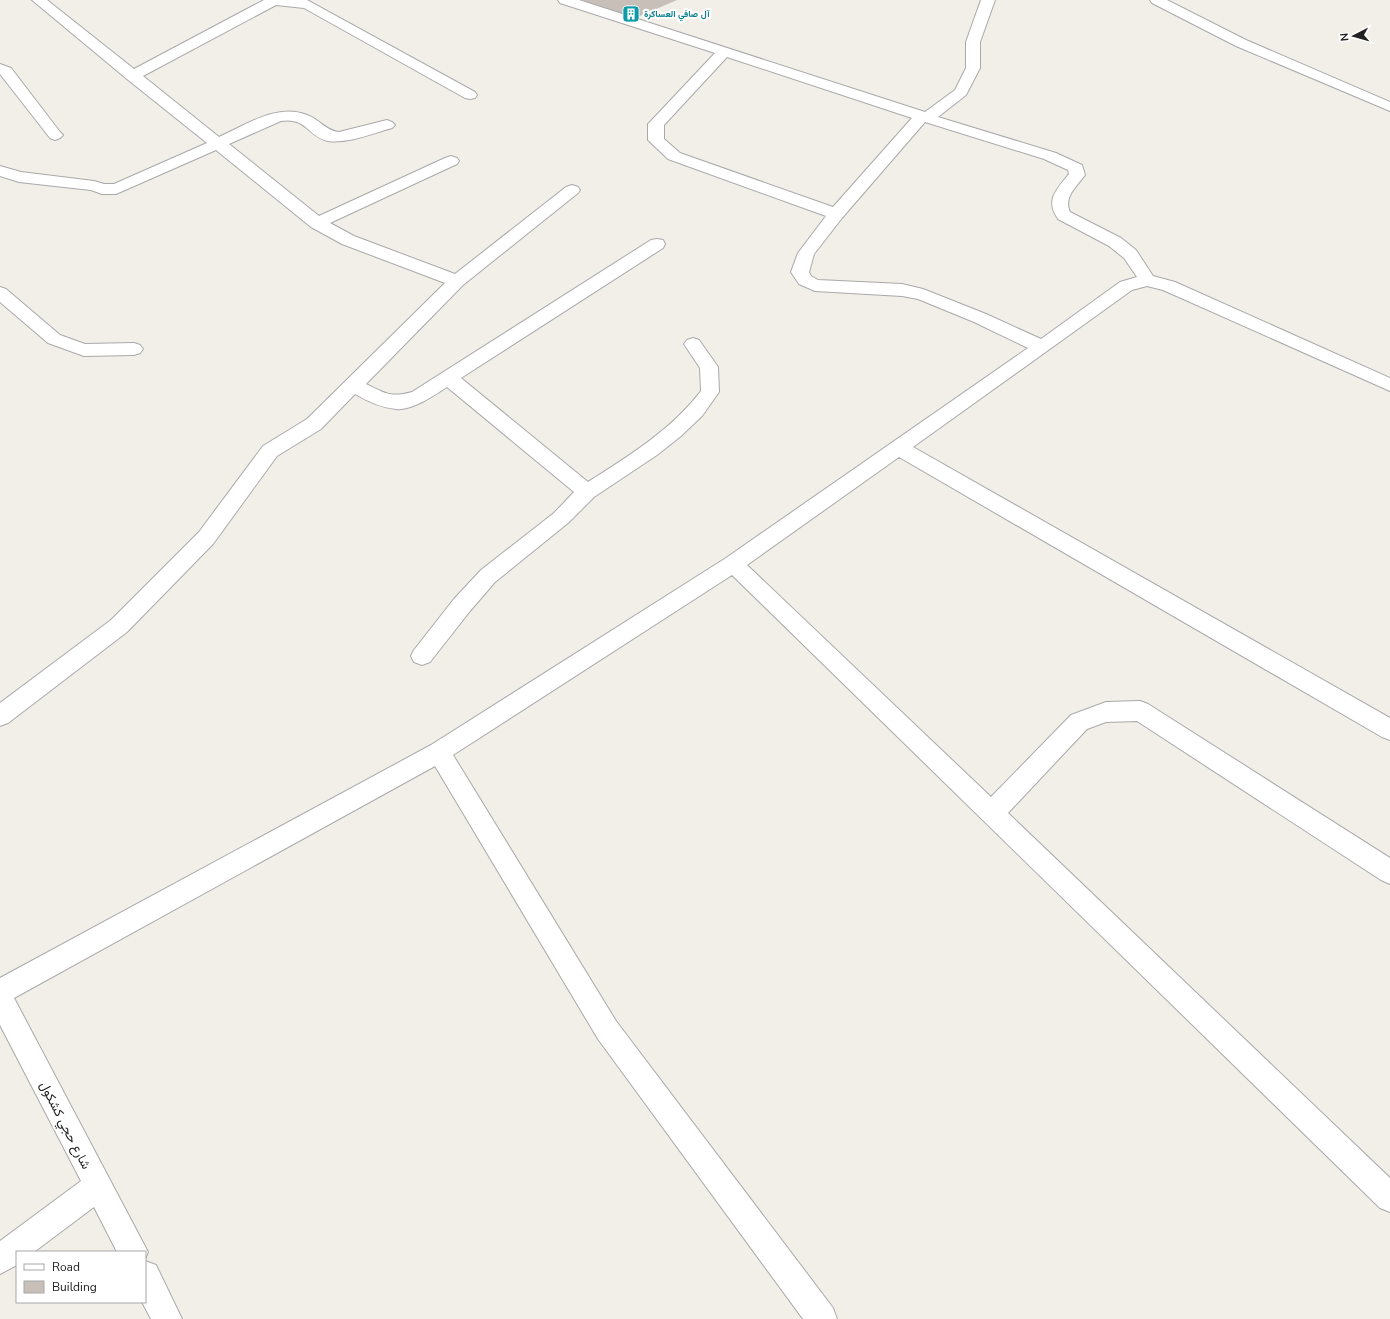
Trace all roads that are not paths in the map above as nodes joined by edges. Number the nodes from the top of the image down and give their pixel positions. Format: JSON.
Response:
{"nodes":[{"id":1,"x":39,"y":0,"type":"edge"},
{"id":2,"x":272,"y":0,"type":"edge"},
{"id":3,"x":566,"y":0,"type":"edge"},
{"id":4,"x":988,"y":0,"type":"edge"},
{"id":5,"x":1157,"y":0,"type":"edge"},
{"id":6,"x":296,"y":1,"type":"edge"},
{"id":7,"x":724,"y":52,"type":"junction"},
{"id":8,"x":0,"y":68,"type":"edge"},
{"id":9,"x":132,"y":76,"type":"junction"},
{"id":10,"x":470,"y":95,"type":"dead end"},
{"id":11,"x":1390,"y":107,"type":"edge"},
{"id":12,"x":925,"y":117,"type":"junction"},
{"id":13,"x":387,"y":125,"type":"dead end"},
{"id":14,"x":55,"y":135,"type":"dead end"},
{"id":15,"x":216,"y":143,"type":"junction"},
{"id":16,"x":451,"y":161,"type":"dead end"},
{"id":17,"x":0,"y":171,"type":"edge"},
{"id":18,"x":572,"y":190,"type":"dead end"},
{"id":19,"x":836,"y":214,"type":"junction"},
{"id":20,"x":317,"y":223,"type":"junction"},
{"id":21,"x":657,"y":244,"type":"dead end"},
{"id":22,"x":1147,"y":280,"type":"junction"},
{"id":23,"x":456,"y":281,"type":"junction"},
{"id":24,"x":0,"y":293,"type":"edge"},
{"id":25,"x":693,"y":344,"type":"dead end"},
{"id":26,"x":1042,"y":347,"type":"junction"},
{"id":27,"x":134,"y":349,"type":"dead end"},
{"id":28,"x":448,"y":378,"type":"junction"},
{"id":29,"x":353,"y":385,"type":"junction"},
{"id":30,"x":1390,"y":385,"type":"edge"},
{"id":31,"x":899,"y":448,"type":"junction"},
{"id":32,"x":587,"y":492,"type":"junction"},
{"id":33,"x":733,"y":564,"type":"junction"},
{"id":34,"x":422,"y":656,"type":"dead end"},
{"id":35,"x":0,"y":716,"type":"edge"},
{"id":36,"x":1390,"y":730,"type":"edge"},
{"id":37,"x":440,"y":752,"type":"junction"},
{"id":38,"x":991,"y":814,"type":"junction"},
{"id":39,"x":1390,"y":872,"type":"edge"},
{"id":40,"x":0,"y":992,"type":"edge"},
{"id":41,"x":0,"y":998,"type":"edge"},
{"id":42,"x":98,"y":1186,"type":"junction"},
{"id":43,"x":1390,"y":1198,"type":"edge"},
{"id":44,"x":131,"y":1251,"type":"edge"},
{"id":45,"x":0,"y":1259,"type":"edge"},
{"id":46,"x":146,"y":1278,"type":"edge"},
{"id":47,"x":167,"y":1319,"type":"edge"},
{"id":48,"x":822,"y":1319,"type":"edge"}],
"edges":[{"from":1,"to":9,"type":"street"},
{"from":2,"to":6,"type":"street"},
{"from":2,"to":9,"type":"street"},
{"from":3,"to":7,"type":"street"},
{"from":4,"to":12,"type":"street"},
{"from":5,"to":11,"type":"street"},
{"from":6,"to":10,"type":"street"},
{"from":7,"to":12,"type":"street"},
{"from":7,"to":19,"type":"street"},
{"from":8,"to":14,"type":"street"},
{"from":9,"to":15,"type":"street"},
{"from":12,"to":19,"type":"street"},
{"from":12,"to":22,"type":"street"},
{"from":13,"to":15,"type":"street"},
{"from":15,"to":17,"type":"street"},
{"from":15,"to":20,"type":"street"},
{"from":16,"to":20,"type":"street"},
{"from":18,"to":23,"type":"street"},
{"from":19,"to":26,"type":"street"},
{"from":20,"to":23,"type":"street"},
{"from":21,"to":28,"type":"street"},
{"from":22,"to":26,"type":"street"},
{"from":22,"to":30,"type":"street"},
{"from":23,"to":29,"type":"street"},
{"from":24,"to":27,"type":"street"},
{"from":25,"to":32,"type":"street"},
{"from":26,"to":31,"type":"street"},
{"from":28,"to":29,"type":"street"},
{"from":28,"to":32,"type":"street"},
{"from":29,"to":35,"type":"street"},
{"from":31,"to":33,"type":"street"},
{"from":31,"to":36,"type":"street"},
{"from":32,"to":34,"type":"street"},
{"from":33,"to":37,"type":"street"},
{"from":33,"to":38,"type":"street"},
{"from":37,"to":40,"type":"street"},
{"from":37,"to":48,"type":"street"},
{"from":38,"to":39,"type":"street"},
{"from":38,"to":43,"type":"street"},
{"from":41,"to":42,"type":"street","name":"شارع حجي كشكول"},
{"from":42,"to":44,"type":"street","name":"شارع حجي كشكول"},
{"from":42,"to":45,"type":"street"},
{"from":46,"to":47,"type":"street"}]}
